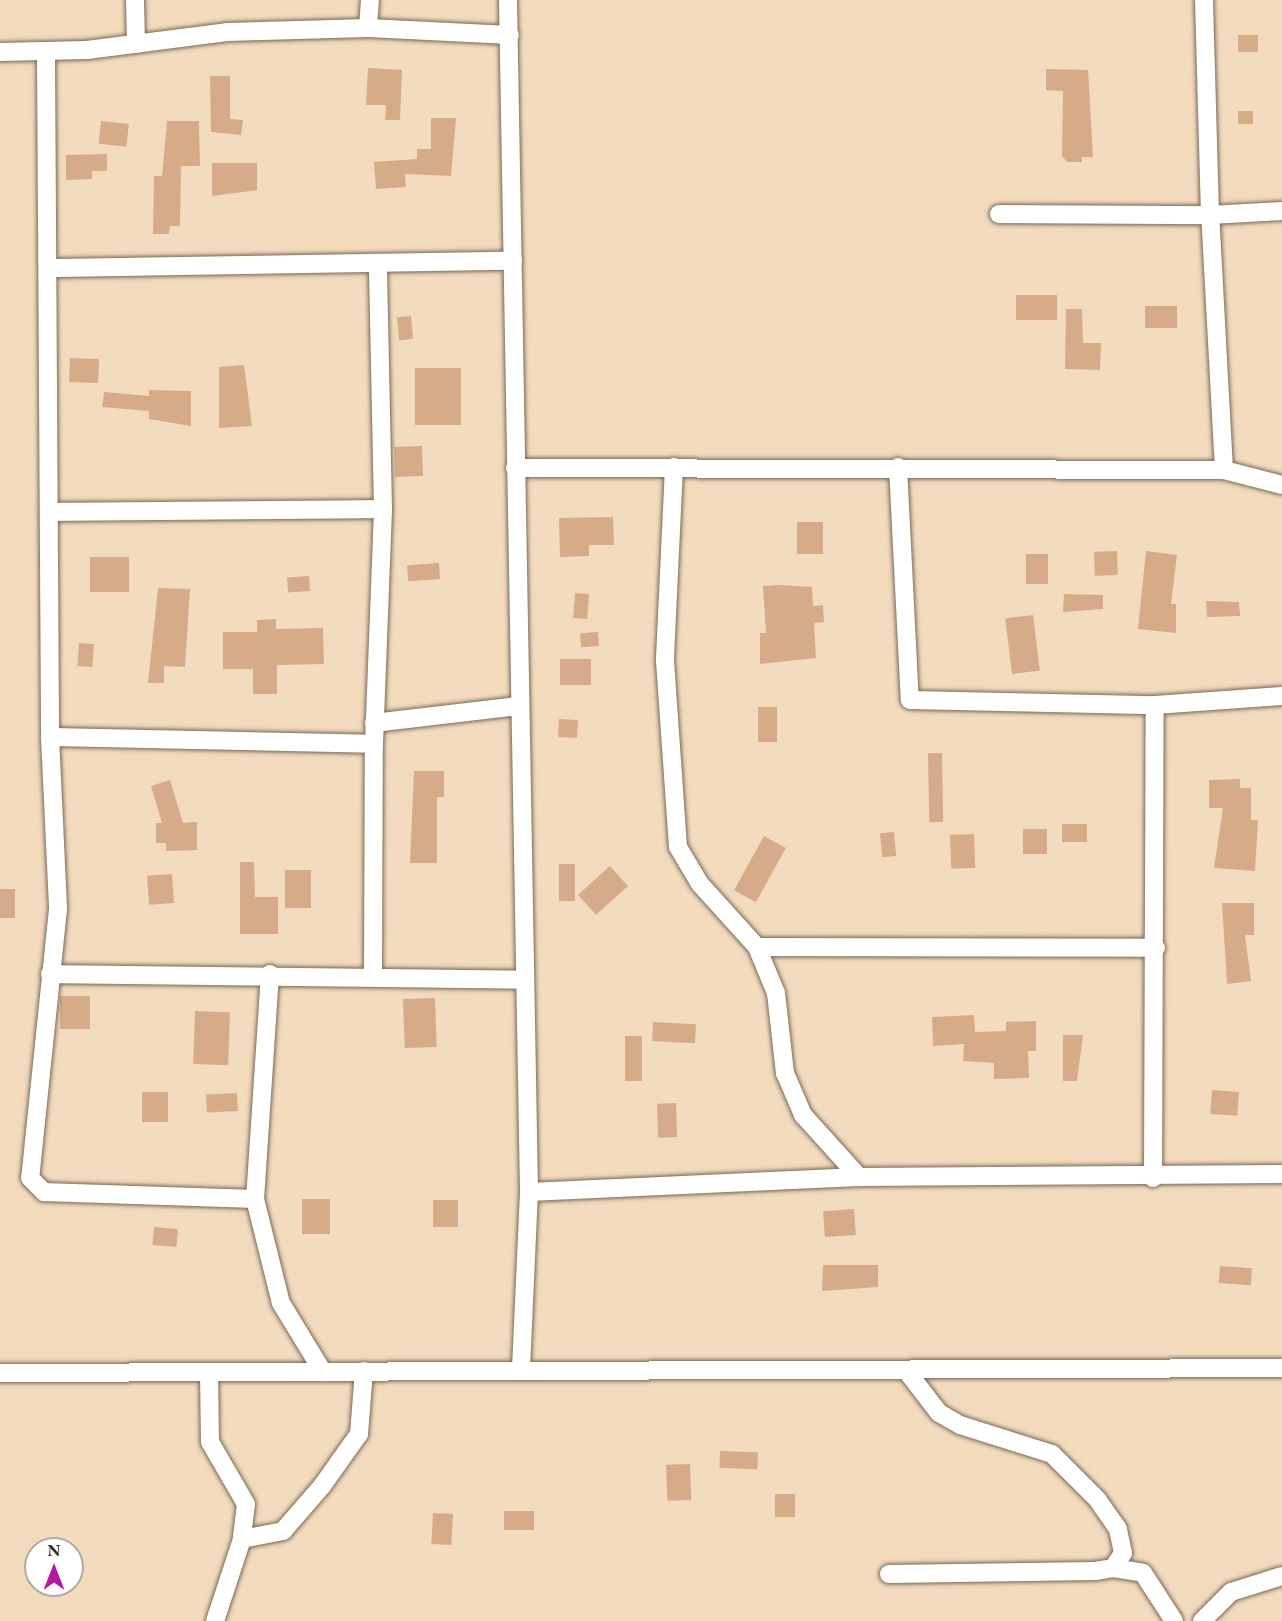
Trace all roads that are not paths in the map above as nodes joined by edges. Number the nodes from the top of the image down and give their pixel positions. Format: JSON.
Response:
{"nodes":[{"id":1,"x":135,"y":0,"type":"edge"},
{"id":2,"x":370,"y":0,"type":"edge"},
{"id":3,"x":508,"y":0,"type":"edge"},
{"id":4,"x":1204,"y":0,"type":"edge"},
{"id":5,"x":368,"y":28,"type":"junction"},
{"id":6,"x":510,"y":35,"type":"junction"},
{"id":7,"x":136,"y":44,"type":"junction"},
{"id":8,"x":0,"y":52,"type":"edge"},
{"id":9,"x":46,"y":52,"type":"junction"},
{"id":10,"x":1282,"y":211,"type":"edge"},
{"id":11,"x":999,"y":214,"type":"dead end"},
{"id":12,"x":1210,"y":215,"type":"junction"},
{"id":13,"x":513,"y":261,"type":"junction"},
{"id":14,"x":378,"y":264,"type":"junction"},
{"id":15,"x":51,"y":268,"type":"junction"},
{"id":16,"x":674,"y":467,"type":"junction"},
{"id":17,"x":898,"y":467,"type":"junction"},
{"id":18,"x":515,"y":468,"type":"junction"},
{"id":19,"x":1224,"y":470,"type":"junction"},
{"id":20,"x":1282,"y":485,"type":"edge"},
{"id":21,"x":383,"y":508,"type":"junction"},
{"id":22,"x":52,"y":512,"type":"junction"},
{"id":23,"x":1282,"y":696,"type":"edge"},
{"id":24,"x":1155,"y":705,"type":"junction"},
{"id":25,"x":518,"y":706,"type":"junction"},
{"id":26,"x":374,"y":723,"type":"junction"},
{"id":27,"x":50,"y":737,"type":"junction"},
{"id":28,"x":374,"y":744,"type":"junction"},
{"id":29,"x":757,"y":947,"type":"junction"},
{"id":30,"x":1156,"y":948,"type":"junction"},
{"id":31,"x":50,"y":974,"type":"junction"},
{"id":32,"x":270,"y":974,"type":"junction"},
{"id":33,"x":373,"y":976,"type":"junction"},
{"id":34,"x":521,"y":980,"type":"junction"},
{"id":35,"x":1282,"y":1174,"type":"edge"},
{"id":36,"x":859,"y":1177,"type":"junction"},
{"id":37,"x":1153,"y":1178,"type":"junction"},
{"id":38,"x":529,"y":1192,"type":"junction"},
{"id":39,"x":255,"y":1199,"type":"junction"},
{"id":40,"x":521,"y":1368,"type":"junction"},
{"id":41,"x":1282,"y":1368,"type":"edge"},
{"id":42,"x":906,"y":1370,"type":"junction"},
{"id":43,"x":364,"y":1371,"type":"junction"},
{"id":44,"x":209,"y":1372,"type":"junction"},
{"id":45,"x":323,"y":1372,"type":"junction"},
{"id":46,"x":0,"y":1373,"type":"edge"},
{"id":47,"x":242,"y":1539,"type":"junction"},
{"id":48,"x":1113,"y":1568,"type":"junction"},
{"id":49,"x":889,"y":1574,"type":"dead end"},
{"id":50,"x":1282,"y":1576,"type":"edge"},
{"id":51,"x":222,"y":1620,"type":"edge"},
{"id":52,"x":1174,"y":1621,"type":"edge"},
{"id":53,"x":1202,"y":1621,"type":"edge"}],
"edges":[{"from":1,"to":7,"type":"street"},
{"from":2,"to":5,"type":"street"},
{"from":3,"to":6,"type":"street"},
{"from":4,"to":12,"type":"street"},
{"from":5,"to":6,"type":"street"},
{"from":5,"to":7,"type":"street"},
{"from":6,"to":13,"type":"street"},
{"from":7,"to":9,"type":"street"},
{"from":8,"to":9,"type":"street"},
{"from":9,"to":15,"type":"street"},
{"from":10,"to":12,"type":"street"},
{"from":11,"to":12,"type":"street"},
{"from":12,"to":19,"type":"street"},
{"from":13,"to":14,"type":"street"},
{"from":13,"to":18,"type":"street"},
{"from":14,"to":15,"type":"street"},
{"from":14,"to":21,"type":"street"},
{"from":15,"to":22,"type":"street"},
{"from":16,"to":17,"type":"street"},
{"from":16,"to":18,"type":"street"},
{"from":16,"to":29,"type":"street"},
{"from":17,"to":19,"type":"street"},
{"from":17,"to":24,"type":"street"},
{"from":18,"to":25,"type":"street"},
{"from":19,"to":20,"type":"street"},
{"from":21,"to":22,"type":"street"},
{"from":21,"to":26,"type":"street"},
{"from":22,"to":27,"type":"street"},
{"from":23,"to":24,"type":"street"},
{"from":24,"to":30,"type":"street"},
{"from":25,"to":26,"type":"street"},
{"from":25,"to":34,"type":"street"},
{"from":26,"to":28,"type":"street"},
{"from":27,"to":28,"type":"street"},
{"from":27,"to":31,"type":"street"},
{"from":28,"to":33,"type":"street"},
{"from":29,"to":30,"type":"street"},
{"from":29,"to":36,"type":"street"},
{"from":30,"to":37,"type":"street"},
{"from":31,"to":32,"type":"street"},
{"from":31,"to":39,"type":"street"},
{"from":32,"to":33,"type":"street"},
{"from":32,"to":39,"type":"street"},
{"from":33,"to":34,"type":"street"},
{"from":34,"to":38,"type":"street"},
{"from":35,"to":37,"type":"street"},
{"from":36,"to":37,"type":"street"},
{"from":36,"to":38,"type":"street"},
{"from":38,"to":40,"type":"street"},
{"from":39,"to":45,"type":"street"},
{"from":40,"to":42,"type":"street"},
{"from":40,"to":43,"type":"street"},
{"from":41,"to":42,"type":"street"},
{"from":42,"to":48,"type":"street"},
{"from":43,"to":45,"type":"street"},
{"from":43,"to":47,"type":"street"},
{"from":44,"to":45,"type":"street"},
{"from":44,"to":46,"type":"street"},
{"from":44,"to":47,"type":"street"},
{"from":47,"to":51,"type":"street"},
{"from":48,"to":49,"type":"street"},
{"from":48,"to":52,"type":"street"},
{"from":50,"to":53,"type":"street"}]}
